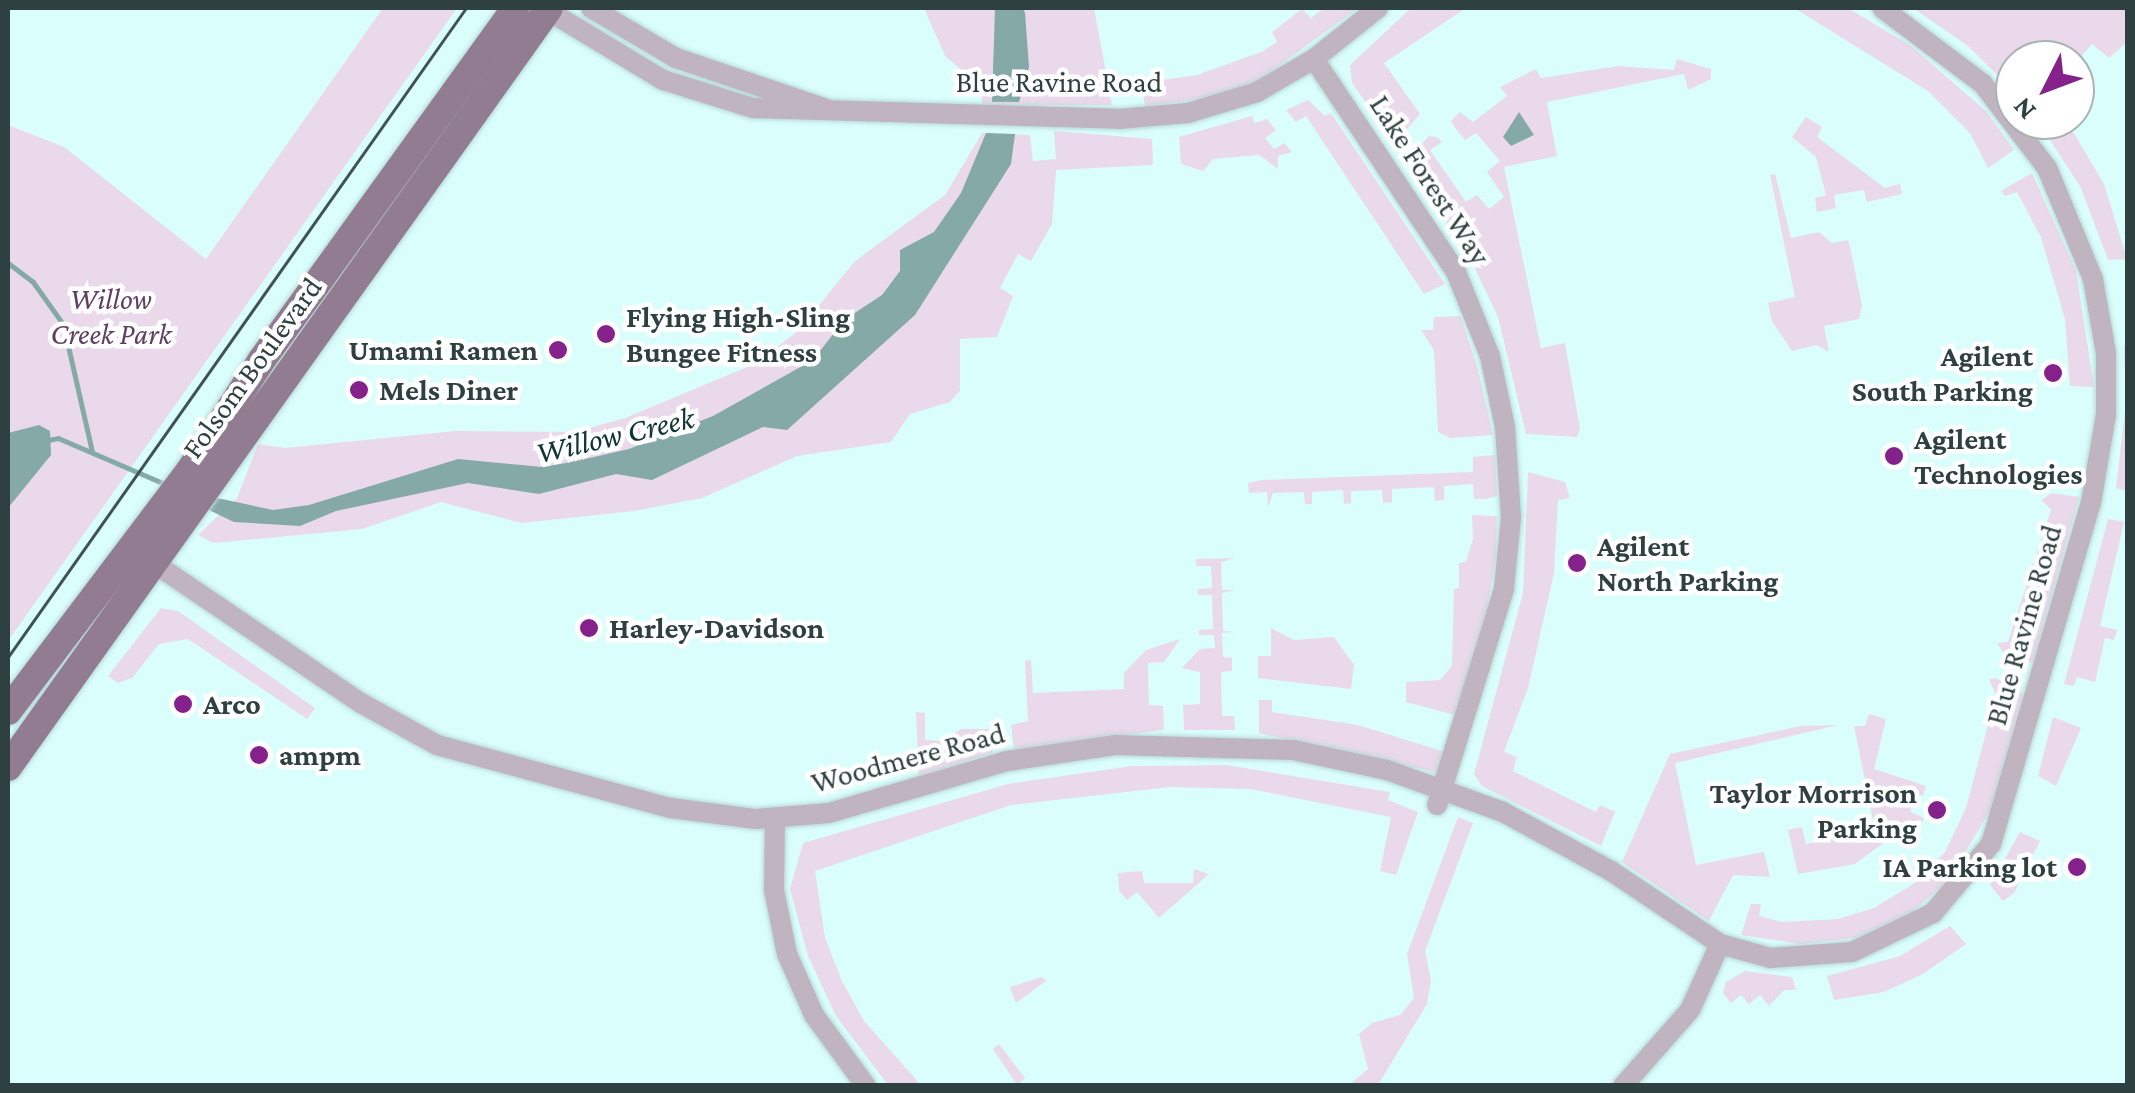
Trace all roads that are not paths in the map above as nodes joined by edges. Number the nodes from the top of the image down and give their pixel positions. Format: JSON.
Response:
{"nodes":[{"id":1,"x":516,"y":8,"type":"edge"},
{"id":2,"x":546,"y":8,"type":"edge"},
{"id":3,"x":591,"y":8,"type":"edge"},
{"id":4,"x":1378,"y":8,"type":"edge"},
{"id":5,"x":1882,"y":8,"type":"edge"},
{"id":6,"x":1314,"y":59,"type":"junction"},
{"id":7,"x":829,"y":110,"type":"junction"},
{"id":8,"x":199,"y":477,"type":"junction"},
{"id":9,"x":141,"y":555,"type":"junction"},
{"id":10,"x":8,"y":711,"type":"edge"},
{"id":11,"x":8,"y":768,"type":"edge"},
{"id":12,"x":1439,"y":796,"type":"junction"},
{"id":13,"x":775,"y":819,"type":"junction"},
{"id":14,"x":1720,"y":944,"type":"junction"},
{"id":15,"x":866,"y":1086,"type":"edge"},
{"id":16,"x":1622,"y":1086,"type":"edge"}],
"edges":[{"from":1,"to":8,"type":"main road","name":"Folsom Boulevard"},
{"from":2,"to":7,"type":"street","name":"Blue Ravine Road"},
{"from":2,"to":8,"type":"main road","name":"Folsom Boulevard"},
{"from":3,"to":7,"type":"street","name":"Blue Ravine Road"},
{"from":4,"to":6,"type":"street","name":"Blue Ravine Road"},
{"from":5,"to":14,"type":"street","name":"Blue Ravine Road"},
{"from":6,"to":7,"type":"street","name":"Blue Ravine Road"},
{"from":6,"to":12,"type":"street","name":"Lake Forest Way"},
{"from":8,"to":9,"type":"main road","name":"Folsom Boulevard"},
{"from":9,"to":10,"type":"main road","name":"Folsom Boulevard"},
{"from":9,"to":11,"type":"main road","name":"Folsom Boulevard"},
{"from":9,"to":13,"type":"street","name":"Woodmere Road"},
{"from":12,"to":13,"type":"street","name":"Woodmere Road"},
{"from":12,"to":14,"type":"street","name":"Woodmere Road"},
{"from":13,"to":15,"type":"street"},
{"from":14,"to":16,"type":"street"}]}
